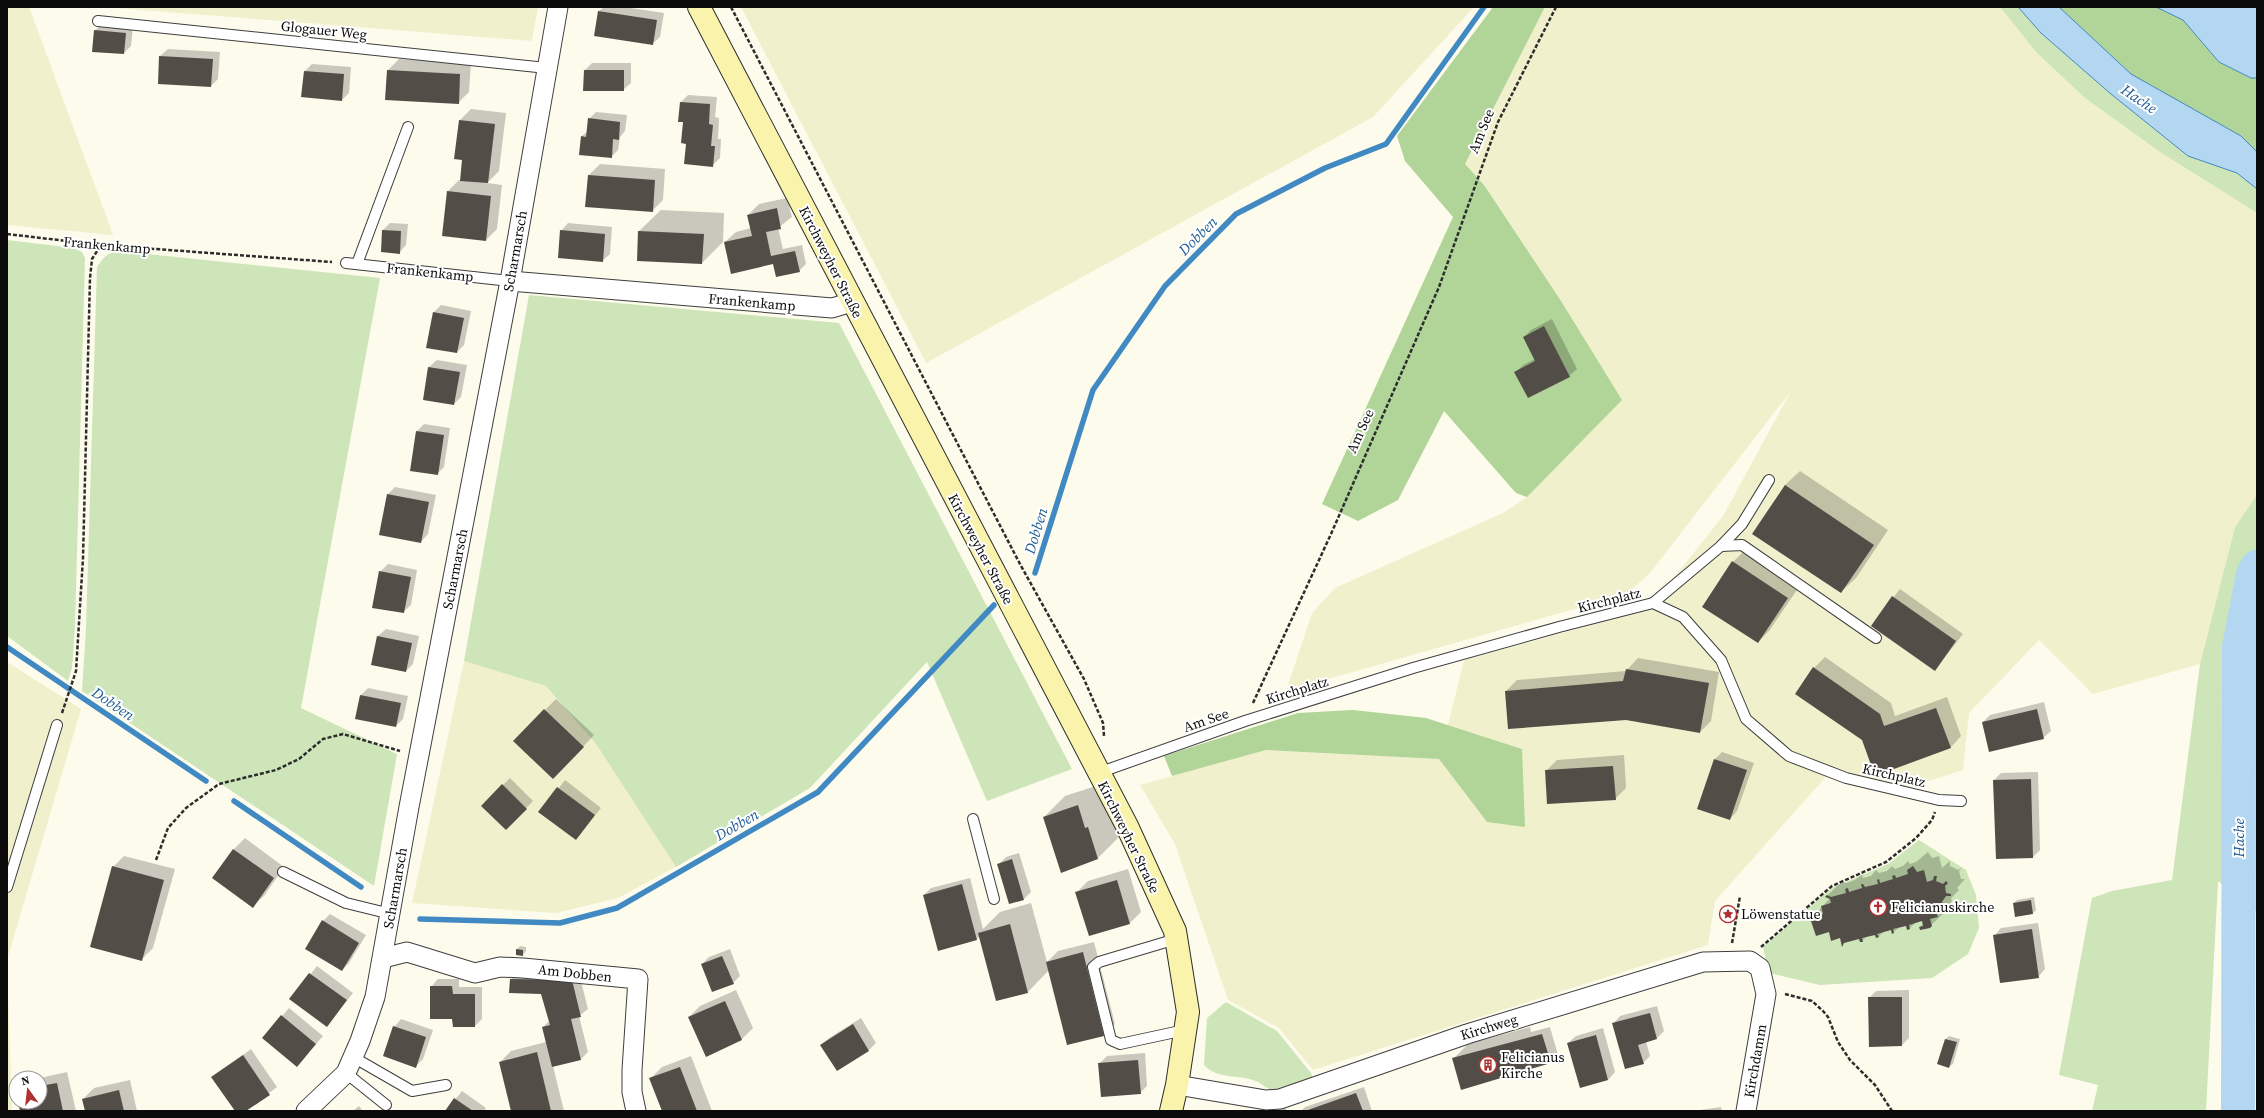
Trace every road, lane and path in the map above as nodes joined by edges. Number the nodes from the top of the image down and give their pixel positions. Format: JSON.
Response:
{"nodes":[{"id":1,"x":558,"y":7,"type":"edge"},
{"id":2,"x":699,"y":7,"type":"edge"},
{"id":3,"x":731,"y":7,"type":"edge"},
{"id":4,"x":1556,"y":7,"type":"edge"},
{"id":5,"x":98,"y":21,"type":"dead end"},
{"id":6,"x":547,"y":68,"type":"junction"},
{"id":7,"x":408,"y":127,"type":"dead end"},
{"id":8,"x":7,"y":234,"type":"edge"},
{"id":9,"x":101,"y":245,"type":"junction"},
{"id":10,"x":346,"y":263,"type":"joint"},
{"id":11,"x":357,"y":264,"type":"junction"},
{"id":12,"x":510,"y":281,"type":"junction"},
{"id":13,"x":852,"y":302,"type":"junction"},
{"id":14,"x":1769,"y":480,"type":"dead end"},
{"id":15,"x":1721,"y":546,"type":"junction"},
{"id":16,"x":1654,"y":603,"type":"junction"},
{"id":17,"x":1876,"y":638,"type":"dead end"},
{"id":18,"x":68,"y":696,"type":"dead end"},
{"id":19,"x":1245,"y":721,"type":"junction"},
{"id":20,"x":58,"y":725,"type":"dead end"},
{"id":21,"x":1104,"y":738,"type":"dead end"},
{"id":22,"x":419,"y":757,"type":"junction"},
{"id":23,"x":1098,"y":773,"type":"junction"},
{"id":24,"x":1939,"y":800,"type":"junction"},
{"id":25,"x":1961,"y":801,"type":"dead end"},
{"id":26,"x":973,"y":819,"type":"dead end"},
{"id":27,"x":156,"y":860,"type":"dead end"},
{"id":28,"x":283,"y":872,"type":"dead end"},
{"id":29,"x":7,"y":888,"type":"edge"},
{"id":30,"x":1740,"y":896,"type":"dead end"},
{"id":31,"x":994,"y":899,"type":"dead end"},
{"id":32,"x":391,"y":914,"type":"junction"},
{"id":33,"x":1176,"y":939,"type":"junction"},
{"id":34,"x":383,"y":958,"type":"junction"},
{"id":35,"x":1729,"y":961,"type":"junction"},
{"id":36,"x":1750,"y":962,"type":"junction"},
{"id":37,"x":1766,"y":990,"type":"junction"},
{"id":38,"x":1185,"y":1030,"type":"junction"},
{"id":39,"x":350,"y":1065,"type":"junction"},
{"id":40,"x":446,"y":1085,"type":"dead end"},
{"id":41,"x":1177,"y":1085,"type":"junction"},
{"id":42,"x":386,"y":1104,"type":"dead end"},
{"id":43,"x":1282,"y":1105,"type":"edge"},
{"id":44,"x":306,"y":1111,"type":"edge"},
{"id":45,"x":636,"y":1111,"type":"edge"},
{"id":46,"x":1171,"y":1111,"type":"edge"},
{"id":47,"x":1746,"y":1111,"type":"edge"},
{"id":48,"x":1892,"y":1111,"type":"edge"}],
"edges":[{"from":1,"to":6,"type":"street","name":"Scharmarsch"},
{"from":2,"to":13,"type":"main road","name":"Kirchweyher Straße"},
{"from":3,"to":21,"type":"path"},
{"from":4,"to":19,"type":"path","name":"Am See"},
{"from":5,"to":6,"type":"lane","name":"Glogauer Weg"},
{"from":6,"to":12,"type":"street","name":"Scharmarsch"},
{"from":7,"to":11,"type":"lane"},
{"from":8,"to":9,"type":"path","name":"Frankenkamp"},
{"from":9,"to":10,"type":"path","name":"Frankenkamp"},
{"from":9,"to":18,"type":"path"},
{"from":10,"to":11,"type":"lane","name":"Frankenkamp"},
{"from":11,"to":12,"type":"lane","name":"Frankenkamp"},
{"from":12,"to":13,"type":"street","name":"Frankenkamp"},
{"from":12,"to":22,"type":"street","name":"Scharmarsch"},
{"from":13,"to":23,"type":"main road","name":"Kirchweyher Straße"},
{"from":14,"to":15,"type":"lane"},
{"from":15,"to":16,"type":"lane"},
{"from":15,"to":17,"type":"lane"},
{"from":16,"to":19,"type":"lane","name":"Kirchplatz"},
{"from":16,"to":24,"type":"lane","name":"Kirchplatz"},
{"from":19,"to":23,"type":"lane","name":"Am See"},
{"from":20,"to":29,"type":"lane"},
{"from":22,"to":27,"type":"path"},
{"from":22,"to":32,"type":"street","name":"Scharmarsch"},
{"from":23,"to":33,"type":"main road","name":"Kirchweyher Straße"},
{"from":24,"to":25,"type":"lane","name":"Kirchplatz"},
{"from":24,"to":36,"type":"path"},
{"from":26,"to":31,"type":"lane"},
{"from":28,"to":32,"type":"lane"},
{"from":30,"to":35,"type":"path"},
{"from":32,"to":34,"type":"street","name":"Scharmarsch"},
{"from":33,"to":38,"type":"main road","name":"Kirchweyher Straße"},
{"from":33,"to":38,"type":"lane"},
{"from":34,"to":39,"type":"street","name":"Scharmarsch"},
{"from":34,"to":45,"type":"street","name":"Am Dobben"},
{"from":35,"to":36,"type":"street","name":"Kirchweg"},
{"from":35,"to":43,"type":"street","name":"Kirchweg"},
{"from":36,"to":37,"type":"street"},
{"from":37,"to":47,"type":"street","name":"Kirchdamm"},
{"from":37,"to":48,"type":"path"},
{"from":38,"to":41,"type":"main road","name":"Kirchweyher Straße"},
{"from":39,"to":40,"type":"lane"},
{"from":39,"to":42,"type":"lane"},
{"from":39,"to":44,"type":"street","name":"Scharmarsch"},
{"from":41,"to":43,"type":"street","name":"Kirchweg"},
{"from":41,"to":46,"type":"main road","name":"Kirchweyher Straße"}]}
